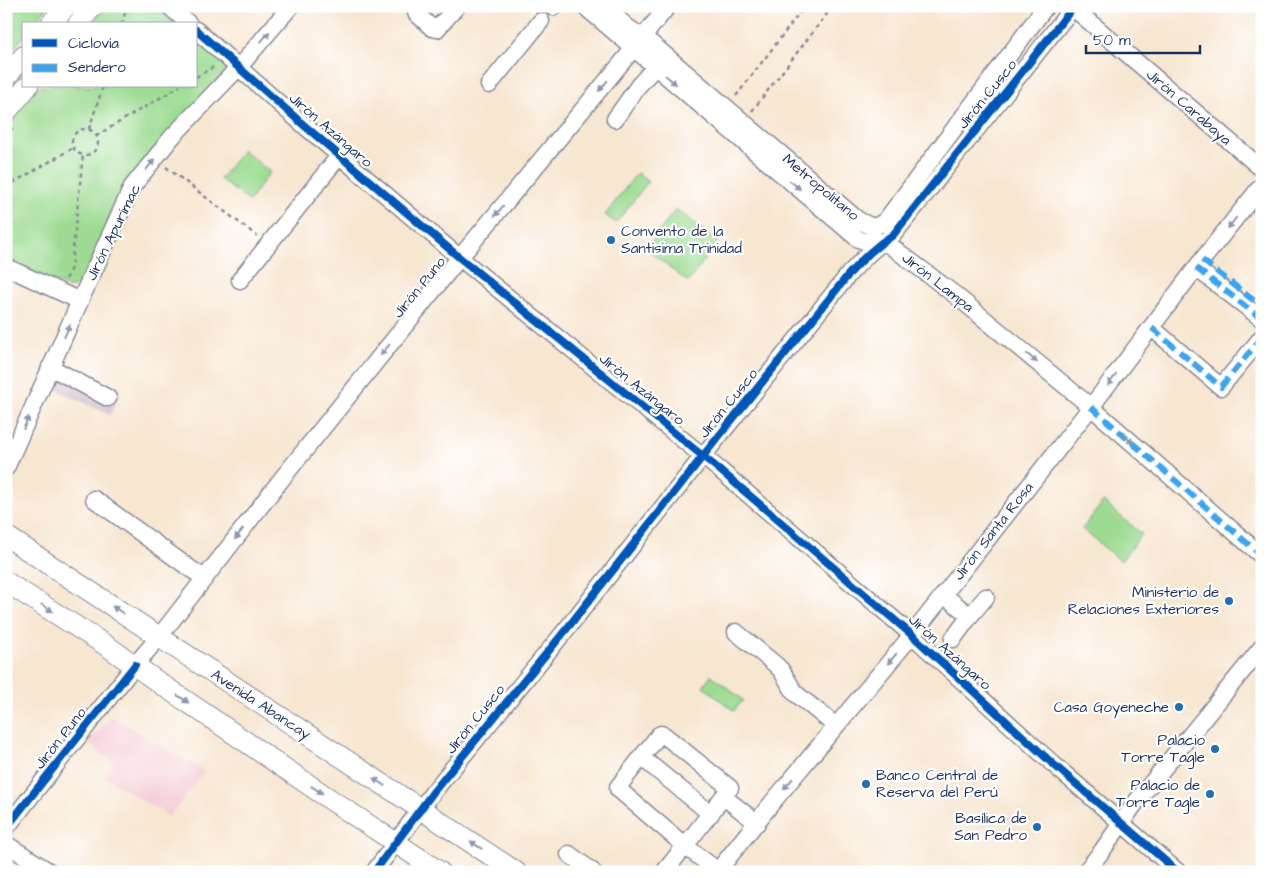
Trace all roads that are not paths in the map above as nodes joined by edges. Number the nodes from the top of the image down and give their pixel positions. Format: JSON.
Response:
{"nodes":[{"id":1,"x":66,"y":6,"type":"edge"},
{"id":2,"x":93,"y":6,"type":"edge"},
{"id":3,"x":169,"y":6,"type":"edge"},
{"id":4,"x":419,"y":6,"type":"edge"},
{"id":5,"x":457,"y":6,"type":"edge"},
{"id":6,"x":584,"y":6,"type":"edge"},
{"id":7,"x":604,"y":6,"type":"edge"},
{"id":8,"x":668,"y":6,"type":"edge"},
{"id":9,"x":288,"y":7,"type":"edge"},
{"id":10,"x":1073,"y":7,"type":"edge"},
{"id":11,"x":1048,"y":8,"type":"edge"},
{"id":12,"x":541,"y":21,"type":"dead end"},
{"id":13,"x":53,"y":22,"type":"edge"},
{"id":14,"x":80,"y":22,"type":"edge"},
{"id":15,"x":187,"y":22,"type":"edge"},
{"id":16,"x":198,"y":32,"type":"edge"},
{"id":17,"x":638,"y":43,"type":"junction"},
{"id":18,"x":22,"y":58,"type":"edge"},
{"id":19,"x":656,"y":66,"type":"junction"},
{"id":20,"x":239,"y":67,"type":"junction"},
{"id":21,"x":6,"y":77,"type":"edge"},
{"id":22,"x":488,"y":85,"type":"dead end"},
{"id":23,"x":26,"y":88,"type":"edge"},
{"id":24,"x":6,"y":112,"type":"edge"},
{"id":25,"x":615,"y":119,"type":"dead end"},
{"id":26,"x":339,"y":156,"type":"junction"},
{"id":27,"x":1262,"y":169,"type":"edge"},
{"id":28,"x":1262,"y":185,"type":"edge"},
{"id":29,"x":884,"y":241,"type":"junction"},
{"id":30,"x":460,"y":258,"type":"junction"},
{"id":31,"x":1199,"y":264,"type":"junction"},
{"id":32,"x":6,"y":267,"type":"edge"},
{"id":33,"x":240,"y":280,"type":"dead end"},
{"id":34,"x":80,"y":301,"type":"junction"},
{"id":35,"x":1260,"y":312,"type":"edge"},
{"id":36,"x":1152,"y":328,"type":"junction"},
{"id":37,"x":1262,"y":337,"type":"edge"},
{"id":38,"x":50,"y":367,"type":"junction"},
{"id":39,"x":108,"y":398,"type":"dead end"},
{"id":40,"x":1091,"y":407,"type":"junction"},
{"id":41,"x":703,"y":456,"type":"junction"},
{"id":42,"x":6,"y":468,"type":"edge"},
{"id":43,"x":94,"y":499,"type":"dead end"},
{"id":44,"x":6,"y":536,"type":"edge"},
{"id":45,"x":1262,"y":556,"type":"edge"},
{"id":46,"x":204,"y":578,"type":"junction"},
{"id":47,"x":6,"y":582,"type":"edge"},
{"id":48,"x":944,"y":594,"type":"junction"},
{"id":49,"x":986,"y":597,"type":"dead end"},
{"id":50,"x":970,"y":616,"type":"junction"},
{"id":51,"x":736,"y":632,"type":"dead end"},
{"id":52,"x":912,"y":635,"type":"junction"},
{"id":53,"x":159,"y":637,"type":"junction"},
{"id":54,"x":952,"y":639,"type":"dead end"},
{"id":55,"x":1262,"y":647,"type":"edge"},
{"id":56,"x":135,"y":665,"type":"junction"},
{"id":57,"x":836,"y":726,"type":"junction"},
{"id":58,"x":641,"y":757,"type":"junction"},
{"id":59,"x":724,"y":797,"type":"junction"},
{"id":60,"x":420,"y":808,"type":"junction"},
{"id":61,"x":711,"y":814,"type":"junction"},
{"id":62,"x":1122,"y":822,"type":"junction"},
{"id":63,"x":757,"y":823,"type":"junction"},
{"id":64,"x":6,"y":828,"type":"edge"},
{"id":65,"x":396,"y":842,"type":"junction"},
{"id":66,"x":6,"y":844,"type":"edge"},
{"id":67,"x":685,"y":846,"type":"junction"},
{"id":68,"x":569,"y":854,"type":"dead end"},
{"id":69,"x":718,"y":871,"type":"edge"},
{"id":70,"x":50,"y":872,"type":"edge"},
{"id":71,"x":374,"y":872,"type":"edge"},
{"id":72,"x":440,"y":872,"type":"edge"},
{"id":73,"x":516,"y":872,"type":"edge"},
{"id":74,"x":593,"y":872,"type":"edge"},
{"id":75,"x":664,"y":872,"type":"edge"},
{"id":76,"x":1086,"y":872,"type":"edge"},
{"id":77,"x":1178,"y":872,"type":"edge"}],
"edges":[{"from":1,"to":13,"type":"main road"},
{"from":2,"to":14,"type":"main road"},
{"from":3,"to":15,"type":"street"},
{"from":4,"to":5,"type":"street"},
{"from":6,"to":17,"type":"street"},
{"from":7,"to":17,"type":"street","name":"Metropolitano"},
{"from":8,"to":17,"type":"street","name":"Jirón Puno"},
{"from":20,"to":9,"type":"street","name":"Jirón Apurímac","one_way":true},
{"from":10,"to":27,"type":"street","name":"Jirón Carabaya"},
{"from":10,"to":29,"type":"street","name":"Jirón Cusco"},
{"from":11,"to":17,"type":"street","name":"Metropolitano"},
{"from":12,"to":22,"type":"street"},
{"from":16,"to":20,"type":"street","name":"Jirón Azángaro"},
{"from":17,"to":19,"type":"street"},
{"from":17,"to":30,"type":"street","name":"Jirón Puno","one_way":true},
{"from":18,"to":21,"type":"main road"},
{"from":19,"to":25,"type":"street"},
{"from":19,"to":29,"type":"street","one_way":true},
{"from":20,"to":26,"type":"street","name":"Jirón Azángaro"},
{"from":34,"to":20,"type":"street","name":"Jirón Apurímac","one_way":true},
{"from":23,"to":24,"type":"main road"},
{"from":26,"to":30,"type":"street","name":"Jirón Azángaro"},
{"from":26,"to":33,"type":"street"},
{"from":28,"to":31,"type":"street","name":"Jirón Santa Rosa","one_way":true},
{"from":29,"to":40,"type":"street","name":"Jirón Lampa","one_way":true},
{"from":29,"to":41,"type":"street","name":"Jirón Cusco"},
{"from":30,"to":41,"type":"street","name":"Jirón Azángaro"},
{"from":30,"to":46,"type":"street","name":"Jirón Puno","one_way":true},
{"from":31,"to":35,"type":"street"},
{"from":31,"to":36,"type":"street","name":"Jirón Santa Rosa"},
{"from":32,"to":34,"type":"street"},
{"from":38,"to":34,"type":"street","name":"Jirón Apurímac","one_way":true},
{"from":36,"to":37,"type":"street"},
{"from":36,"to":40,"type":"street","name":"Jirón Santa Rosa","one_way":true},
{"from":38,"to":39,"type":"street"},
{"from":42,"to":38,"type":"street","name":"Jirón Apurímac","one_way":true},
{"from":40,"to":45,"type":"street","name":"Jirón Lampa","one_way":true},
{"from":40,"to":48,"type":"street","name":"Jirón Santa Rosa"},
{"from":41,"to":52,"type":"street","name":"Jirón Azángaro"},
{"from":41,"to":60,"type":"street","name":"Jirón Cusco"},
{"from":43,"to":46,"type":"street"},
{"from":53,"to":44,"type":"main road","name":"Avenida Abancay","one_way":true},
{"from":46,"to":53,"type":"street","name":"Jirón Puno"},
{"from":47,"to":56,"type":"main road","one_way":true},
{"from":48,"to":50,"type":"street"},
{"from":48,"to":52,"type":"street","name":"Jirón Santa Rosa"},
{"from":49,"to":50,"type":"street"},
{"from":50,"to":54,"type":"street"},
{"from":51,"to":57,"type":"street"},
{"from":52,"to":57,"type":"street","name":"Jirón Santa Rosa","one_way":true},
{"from":52,"to":62,"type":"street","name":"Jirón Azángaro"},
{"from":53,"to":56,"type":"street","name":"Jirón Puno"},
{"from":60,"to":53,"type":"main road","name":"Avenida Abancay","one_way":true},
{"from":55,"to":62,"type":"street"},
{"from":56,"to":64,"type":"street","name":"Jirón Puno"},
{"from":56,"to":65,"type":"main road","one_way":true},
{"from":57,"to":63,"type":"street","name":"Jirón Santa Rosa","one_way":true},
{"from":58,"to":59,"type":"street"},
{"from":58,"to":61,"type":"street"},
{"from":58,"to":67,"type":"street"},
{"from":59,"to":61,"type":"street"},
{"from":59,"to":63,"type":"street"},
{"from":60,"to":65,"type":"street","name":"Jirón Cusco"},
{"from":73,"to":60,"type":"main road","name":"Avenida Abancay","one_way":true},
{"from":61,"to":67,"type":"street"},
{"from":62,"to":76,"type":"street"},
{"from":62,"to":77,"type":"street","name":"Jirón Azángaro"},
{"from":63,"to":69,"type":"street","name":"Jirón Santa Rosa"},
{"from":65,"to":71,"type":"street","name":"Jirón Cusco"},
{"from":65,"to":72,"type":"main road"},
{"from":66,"to":70,"type":"street"},
{"from":67,"to":69,"type":"street"},
{"from":67,"to":75,"type":"street"},
{"from":68,"to":74,"type":"street"}]}
